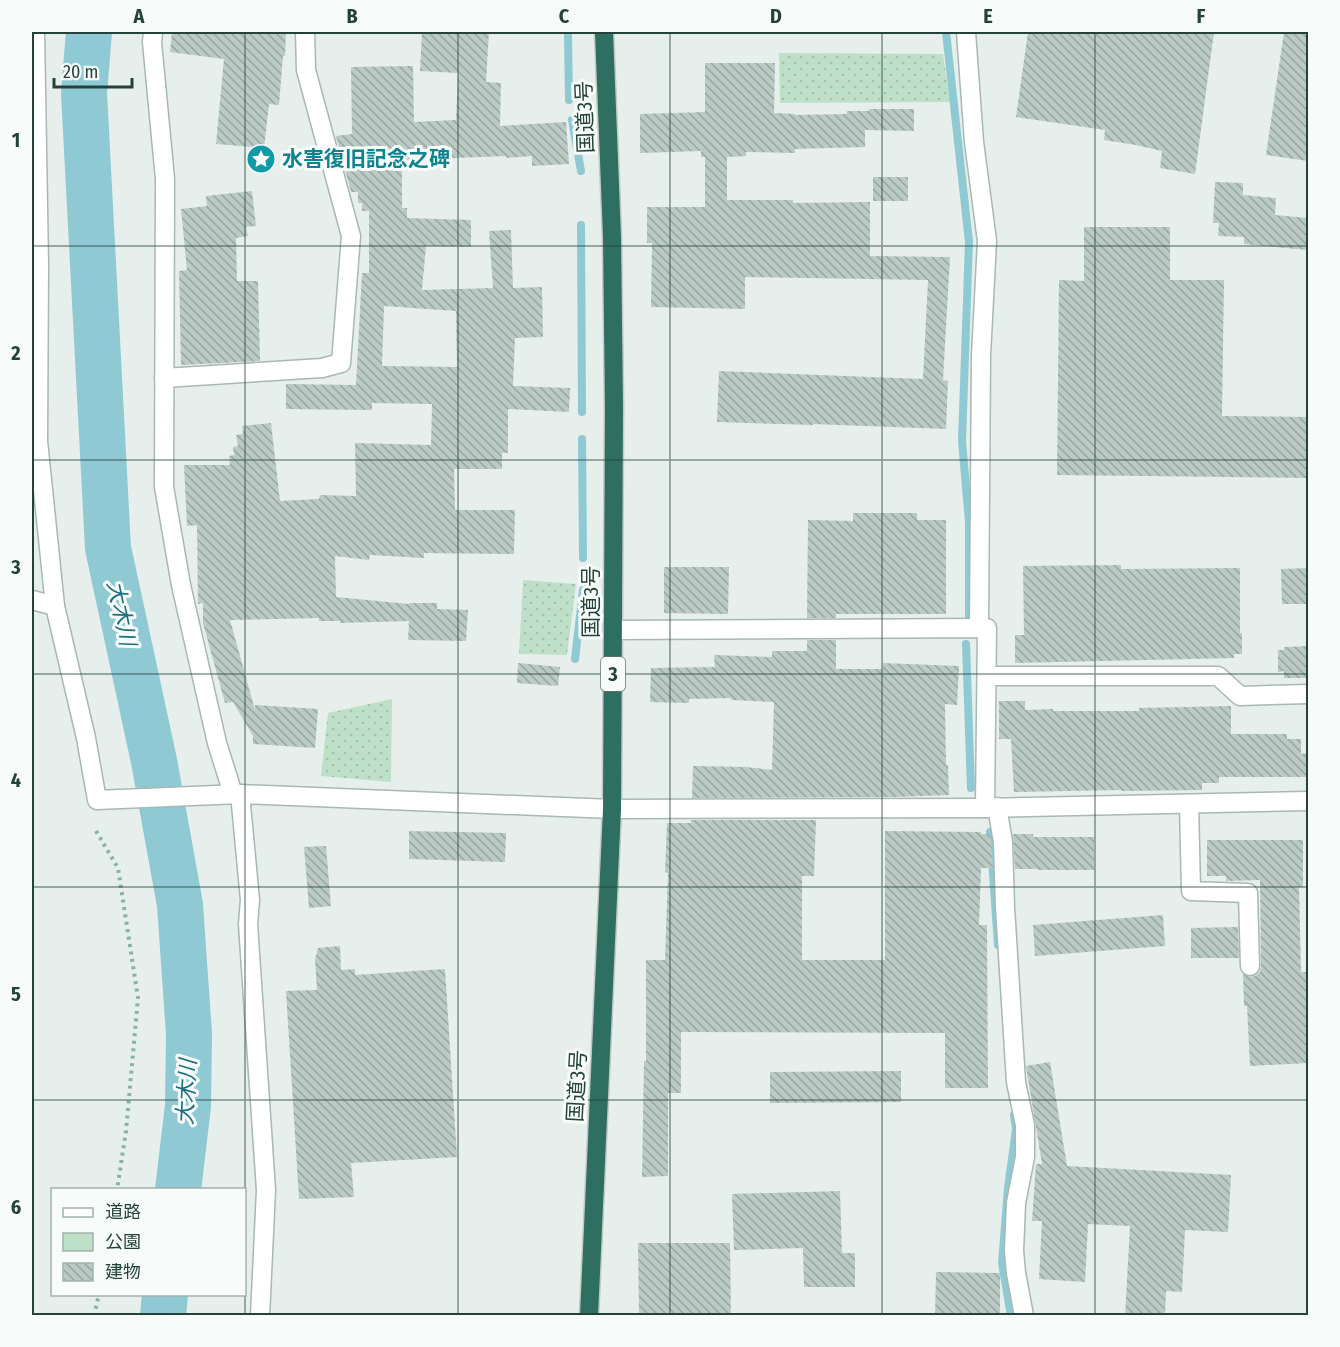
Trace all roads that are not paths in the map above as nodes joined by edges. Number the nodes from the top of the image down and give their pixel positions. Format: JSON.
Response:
{"nodes":[{"id":1,"x":36,"y":32,"type":"edge"},
{"id":2,"x":153,"y":32,"type":"edge"},
{"id":3,"x":305,"y":32,"type":"edge"},
{"id":4,"x":604,"y":32,"type":"edge"},
{"id":5,"x":966,"y":32,"type":"edge"},
{"id":6,"x":164,"y":378,"type":"junction"},
{"id":7,"x":32,"y":600,"type":"edge"},
{"id":8,"x":56,"y":606,"type":"junction"},
{"id":9,"x":979,"y":628,"type":"junction"},
{"id":10,"x":613,"y":630,"type":"junction"},
{"id":11,"x":987,"y":676,"type":"junction"},
{"id":12,"x":1308,"y":694,"type":"edge"},
{"id":13,"x":236,"y":794,"type":"junction"},
{"id":14,"x":1308,"y":801,"type":"edge"},
{"id":15,"x":1189,"y":804,"type":"junction"},
{"id":16,"x":991,"y":807,"type":"junction"},
{"id":17,"x":612,"y":809,"type":"junction"},
{"id":18,"x":1250,"y":966,"type":"dead end"},
{"id":19,"x":260,"y":1316,"type":"edge"},
{"id":20,"x":589,"y":1316,"type":"edge"},
{"id":21,"x":1024,"y":1316,"type":"edge"}],
"edges":[{"from":1,"to":8,"type":"street"},
{"from":2,"to":6,"type":"street"},
{"from":3,"to":6,"type":"street"},
{"from":4,"to":10,"type":"highway","name":"国道3号","number":"3"},
{"from":5,"to":9,"type":"street"},
{"from":6,"to":13,"type":"street"},
{"from":7,"to":8,"type":"street"},
{"from":8,"to":13,"type":"street"},
{"from":9,"to":10,"type":"street"},
{"from":9,"to":11,"type":"street"},
{"from":10,"to":17,"type":"highway","name":"国道3号","number":"3"},
{"from":11,"to":12,"type":"street"},
{"from":11,"to":16,"type":"street"},
{"from":13,"to":17,"type":"street"},
{"from":13,"to":19,"type":"street"},
{"from":14,"to":15,"type":"street"},
{"from":15,"to":16,"type":"street"},
{"from":15,"to":18,"type":"street"},
{"from":16,"to":17,"type":"street"},
{"from":16,"to":21,"type":"street"},
{"from":17,"to":20,"type":"highway","name":"国道3号","number":"3"}]}
